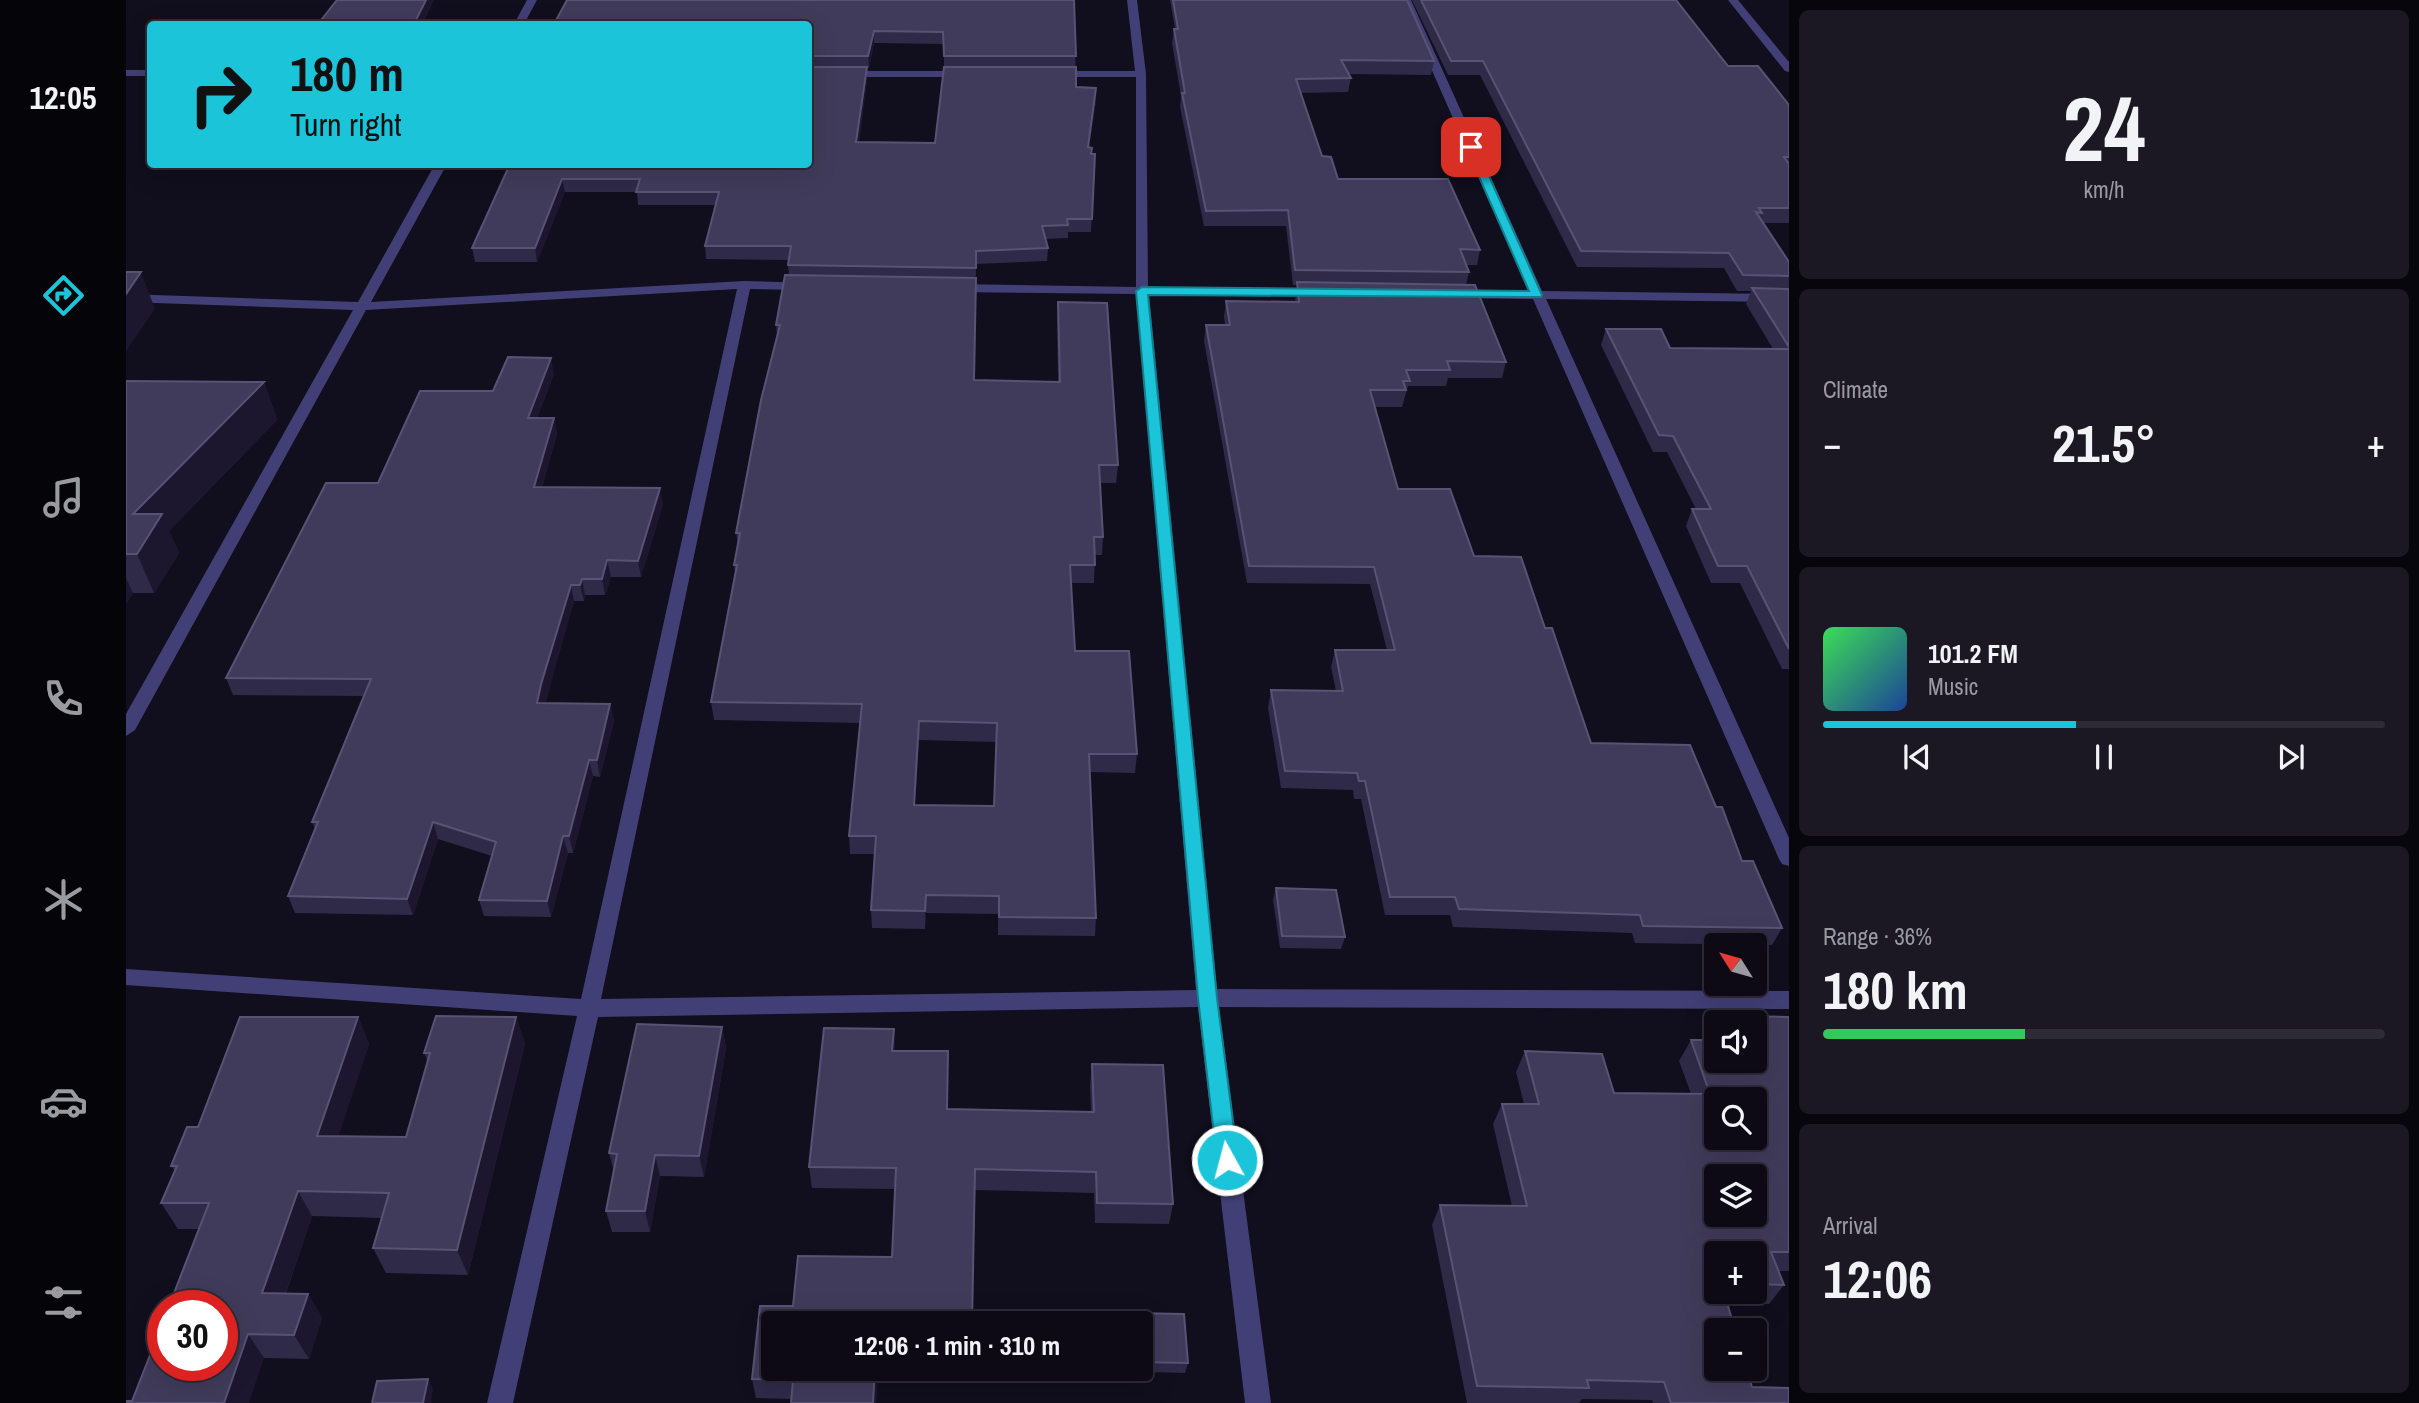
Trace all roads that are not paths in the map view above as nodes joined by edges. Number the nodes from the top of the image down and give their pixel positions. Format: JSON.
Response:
{"nodes":[{"id":1,"x":532,"y":0,"type":"edge"},
{"id":2,"x":1132,"y":0,"type":"edge"},
{"id":3,"x":1406,"y":0,"type":"edge"},
{"id":4,"x":1733,"y":0,"type":"edge"},
{"id":5,"x":521,"y":21,"type":"edge"},
{"id":6,"x":1789,"y":69,"type":"edge"},
{"id":7,"x":126,"y":73,"type":"edge"},
{"id":8,"x":147,"y":73,"type":"edge"},
{"id":9,"x":812,"y":74,"type":"edge"},
{"id":10,"x":975,"y":74,"type":"edge"},
{"id":11,"x":1044,"y":74,"type":"edge"},
{"id":12,"x":1141,"y":74,"type":"junction"},
{"id":13,"x":439,"y":168,"type":"edge"},
{"id":14,"x":744,"y":285,"type":"junction"},
{"id":15,"x":813,"y":286,"type":"edge"},
{"id":16,"x":936,"y":288,"type":"edge"},
{"id":17,"x":1142,"y":291,"type":"junction"},
{"id":18,"x":1332,"y":293,"type":"edge"},
{"id":19,"x":1441,"y":294,"type":"edge"},
{"id":20,"x":1536,"y":295,"type":"junction"},
{"id":21,"x":126,"y":298,"type":"edge"},
{"id":22,"x":1789,"y":299,"type":"edge"},
{"id":23,"x":363,"y":306,"type":"junction"},
{"id":24,"x":126,"y":730,"type":"edge"},
{"id":25,"x":1789,"y":859,"type":"edge"},
{"id":26,"x":126,"y":976,"type":"edge"},
{"id":27,"x":1207,"y":998,"type":"junction"},
{"id":28,"x":1789,"y":1000,"type":"edge"},
{"id":29,"x":589,"y":1008,"type":"junction"},
{"id":30,"x":500,"y":1403,"type":"edge"},
{"id":31,"x":1258,"y":1403,"type":"edge"}],
"edges":[{"from":1,"to":5,"type":"street"},
{"from":2,"to":12,"type":"street"},
{"from":3,"to":20,"type":"street"},
{"from":4,"to":6,"type":"street"},
{"from":7,"to":8,"type":"street"},
{"from":9,"to":10,"type":"street"},
{"from":11,"to":12,"type":"street"},
{"from":12,"to":17,"type":"street"},
{"from":13,"to":23,"type":"street"},
{"from":14,"to":15,"type":"street"},
{"from":14,"to":23,"type":"street"},
{"from":14,"to":29,"type":"street"},
{"from":16,"to":17,"type":"street"},
{"from":17,"to":18,"type":"street"},
{"from":17,"to":27,"type":"street"},
{"from":19,"to":20,"type":"street"},
{"from":20,"to":22,"type":"street"},
{"from":20,"to":25,"type":"street"},
{"from":21,"to":23,"type":"street"},
{"from":23,"to":24,"type":"street"},
{"from":26,"to":29,"type":"street"},
{"from":27,"to":28,"type":"street"},
{"from":27,"to":29,"type":"street"},
{"from":27,"to":31,"type":"street"},
{"from":29,"to":30,"type":"street"}]}
